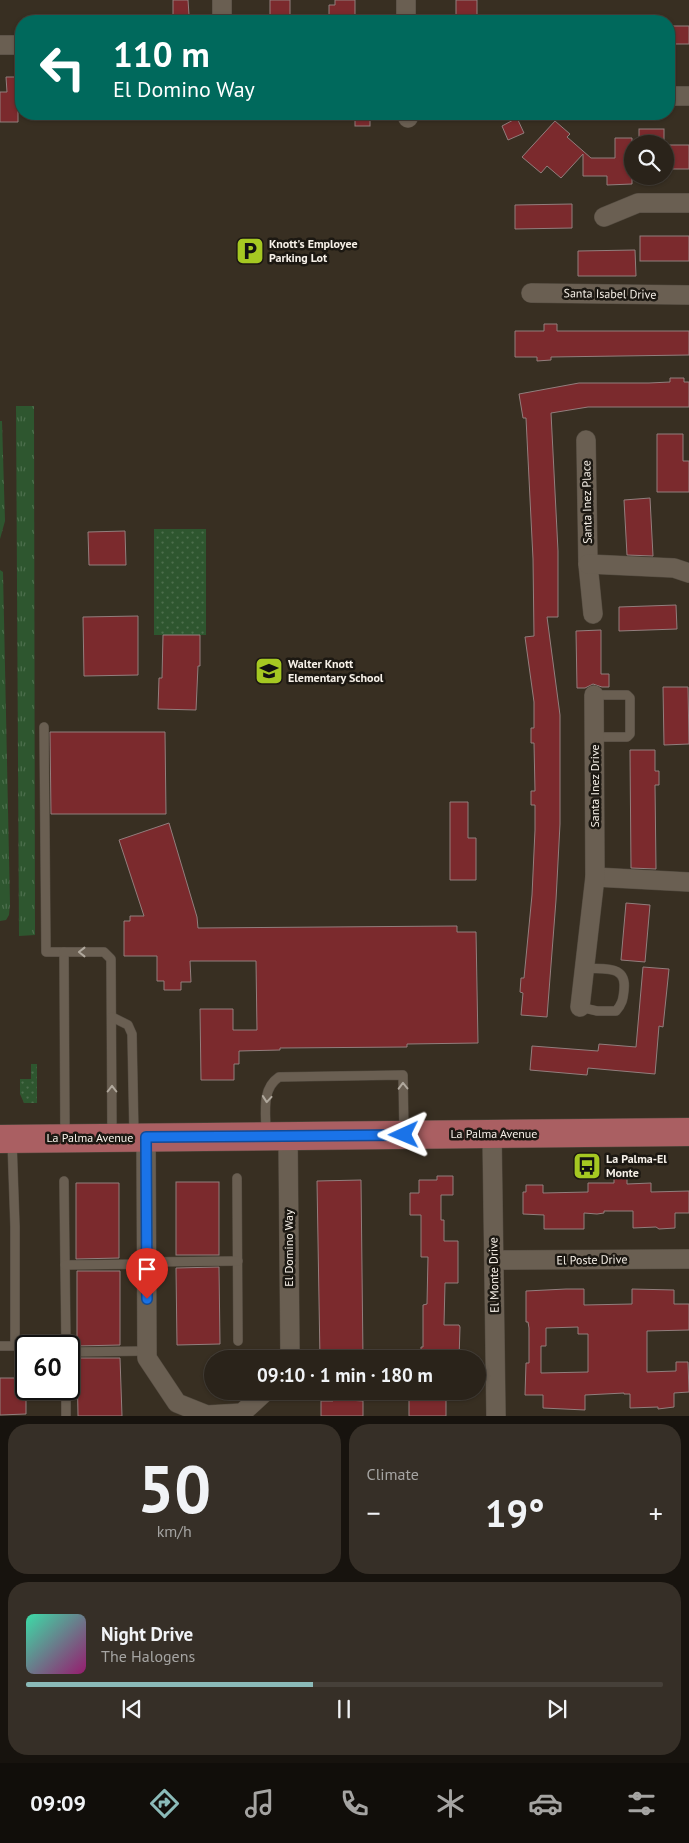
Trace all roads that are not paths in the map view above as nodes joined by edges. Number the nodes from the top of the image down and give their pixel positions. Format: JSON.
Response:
{"nodes":[{"id":1,"x":222,"y":0,"type":"edge"},
{"id":2,"x":406,"y":0,"type":"edge"},
{"id":3,"x":222,"y":15,"type":"edge"},
{"id":4,"x":406,"y":15,"type":"edge"},
{"id":5,"x":0,"y":45,"type":"edge"},
{"id":6,"x":15,"y":45,"type":"edge"},
{"id":7,"x":675,"y":96,"type":"edge"},
{"id":8,"x":689,"y":96,"type":"edge"},
{"id":9,"x":689,"y":203,"type":"edge"},
{"id":10,"x":604,"y":218,"type":"dead end"},
{"id":11,"x":531,"y":293,"type":"dead end"},
{"id":12,"x":689,"y":295,"type":"edge"},
{"id":13,"x":586,"y":440,"type":"dead end"},
{"id":14,"x":588,"y":564,"type":"junction"},
{"id":15,"x":689,"y":574,"type":"edge"},
{"id":16,"x":593,"y":614,"type":"dead end"},
{"id":17,"x":594,"y":695,"type":"joint"},
{"id":18,"x":44,"y":727,"type":"dead end"},
{"id":19,"x":594,"y":737,"type":"junction"},
{"id":20,"x":595,"y":877,"type":"junction"},
{"id":21,"x":689,"y":882,"type":"edge"},
{"id":22,"x":64,"y":952,"type":"junction"},
{"id":23,"x":584,"y":968,"type":"junction"},
{"id":24,"x":580,"y":1007,"type":"joint"},
{"id":25,"x":112,"y":1017,"type":"junction"},
{"id":26,"x":689,"y":1132,"type":"edge"},
{"id":27,"x":492,"y":1134,"type":"junction"},
{"id":28,"x":404,"y":1135,"type":"junction"},
{"id":29,"x":277,"y":1136,"type":"junction"},
{"id":30,"x":131,"y":1137,"type":"junction"},
{"id":31,"x":6,"y":1138,"type":"edge"},
{"id":32,"x":65,"y":1138,"type":"junction"},
{"id":33,"x":237,"y":1178,"type":"dead end"},
{"id":34,"x":64,"y":1181,"type":"dead end"},
{"id":35,"x":689,"y":1259,"type":"edge"},
{"id":36,"x":494,"y":1260,"type":"junction"},
{"id":37,"x":238,"y":1261,"type":"junction"},
{"id":38,"x":147,"y":1263,"type":"junction"},
{"id":39,"x":65,"y":1265,"type":"junction"},
{"id":40,"x":66,"y":1335,"type":"edge"},
{"id":41,"x":238,"y":1341,"type":"dead end"},
{"id":42,"x":0,"y":1346,"type":"edge"},
{"id":43,"x":290,"y":1350,"type":"edge"},
{"id":44,"x":147,"y":1351,"type":"junction"},
{"id":45,"x":80,"y":1352,"type":"edge"},
{"id":46,"x":66,"y":1400,"type":"edge"},
{"id":47,"x":257,"y":1400,"type":"edge"},
{"id":48,"x":183,"y":1411,"type":"edge"},
{"id":49,"x":243,"y":1414,"type":"edge"},
{"id":50,"x":66,"y":1416,"type":"edge"},
{"id":51,"x":496,"y":1416,"type":"edge"}],
"edges":[{"from":1,"to":3,"type":"street"},
{"from":2,"to":4,"type":"street"},
{"from":5,"to":6,"type":"street"},
{"from":7,"to":8,"type":"street"},
{"from":9,"to":10,"type":"street"},
{"from":11,"to":12,"type":"street","name":"Santa Isabel Drive"},
{"from":13,"to":14,"type":"street","name":"Santa Inez Place"},
{"from":14,"to":15,"type":"street"},
{"from":14,"to":16,"type":"street","name":"Santa Inez Place"},
{"from":17,"to":19,"type":"street","name":"Santa Inez Drive"},
{"from":17,"to":19,"type":"lane"},
{"from":18,"to":22,"type":"lane"},
{"from":19,"to":20,"type":"street","name":"Santa Inez Drive"},
{"from":20,"to":21,"type":"street"},
{"from":20,"to":23,"type":"street","name":"Santa Inez Drive"},
{"from":25,"to":22,"type":"lane","one_way":true},
{"from":22,"to":32,"type":"lane"},
{"from":23,"to":24,"type":"street","name":"Santa Inez Drive"},
{"from":23,"to":24,"type":"lane"},
{"from":30,"to":25,"type":"lane","one_way":true},
{"from":25,"to":30,"type":"lane"},
{"from":26,"to":27,"type":"main road","name":"La Palma Avenue"},
{"from":27,"to":28,"type":"main road","name":"La Palma Avenue"},
{"from":27,"to":36,"type":"street","name":"El Monte Drive"},
{"from":28,"to":29,"type":"main road","name":"La Palma Avenue"},
{"from":28,"to":29,"type":"lane","one_way":true},
{"from":29,"to":30,"type":"main road","name":"La Palma Avenue"},
{"from":29,"to":43,"type":"street","name":"El Domino Way"},
{"from":30,"to":32,"type":"main road","name":"La Palma Avenue"},
{"from":30,"to":38,"type":"street"},
{"from":31,"to":32,"type":"main road","name":"La Palma Avenue"},
{"from":31,"to":42,"type":"lane"},
{"from":33,"to":37,"type":"lane"},
{"from":34,"to":39,"type":"lane"},
{"from":35,"to":36,"type":"street","name":"El Poste Drive"},
{"from":36,"to":51,"type":"street","name":"El Monte Drive"},
{"from":37,"to":38,"type":"lane"},
{"from":37,"to":41,"type":"lane"},
{"from":38,"to":39,"type":"lane"},
{"from":38,"to":44,"type":"street"},
{"from":39,"to":40,"type":"lane"},
{"from":44,"to":45,"type":"lane"},
{"from":44,"to":48,"type":"street"},
{"from":46,"to":50,"type":"lane"},
{"from":47,"to":49,"type":"street"},
{"from":48,"to":49,"type":"street"}]}
